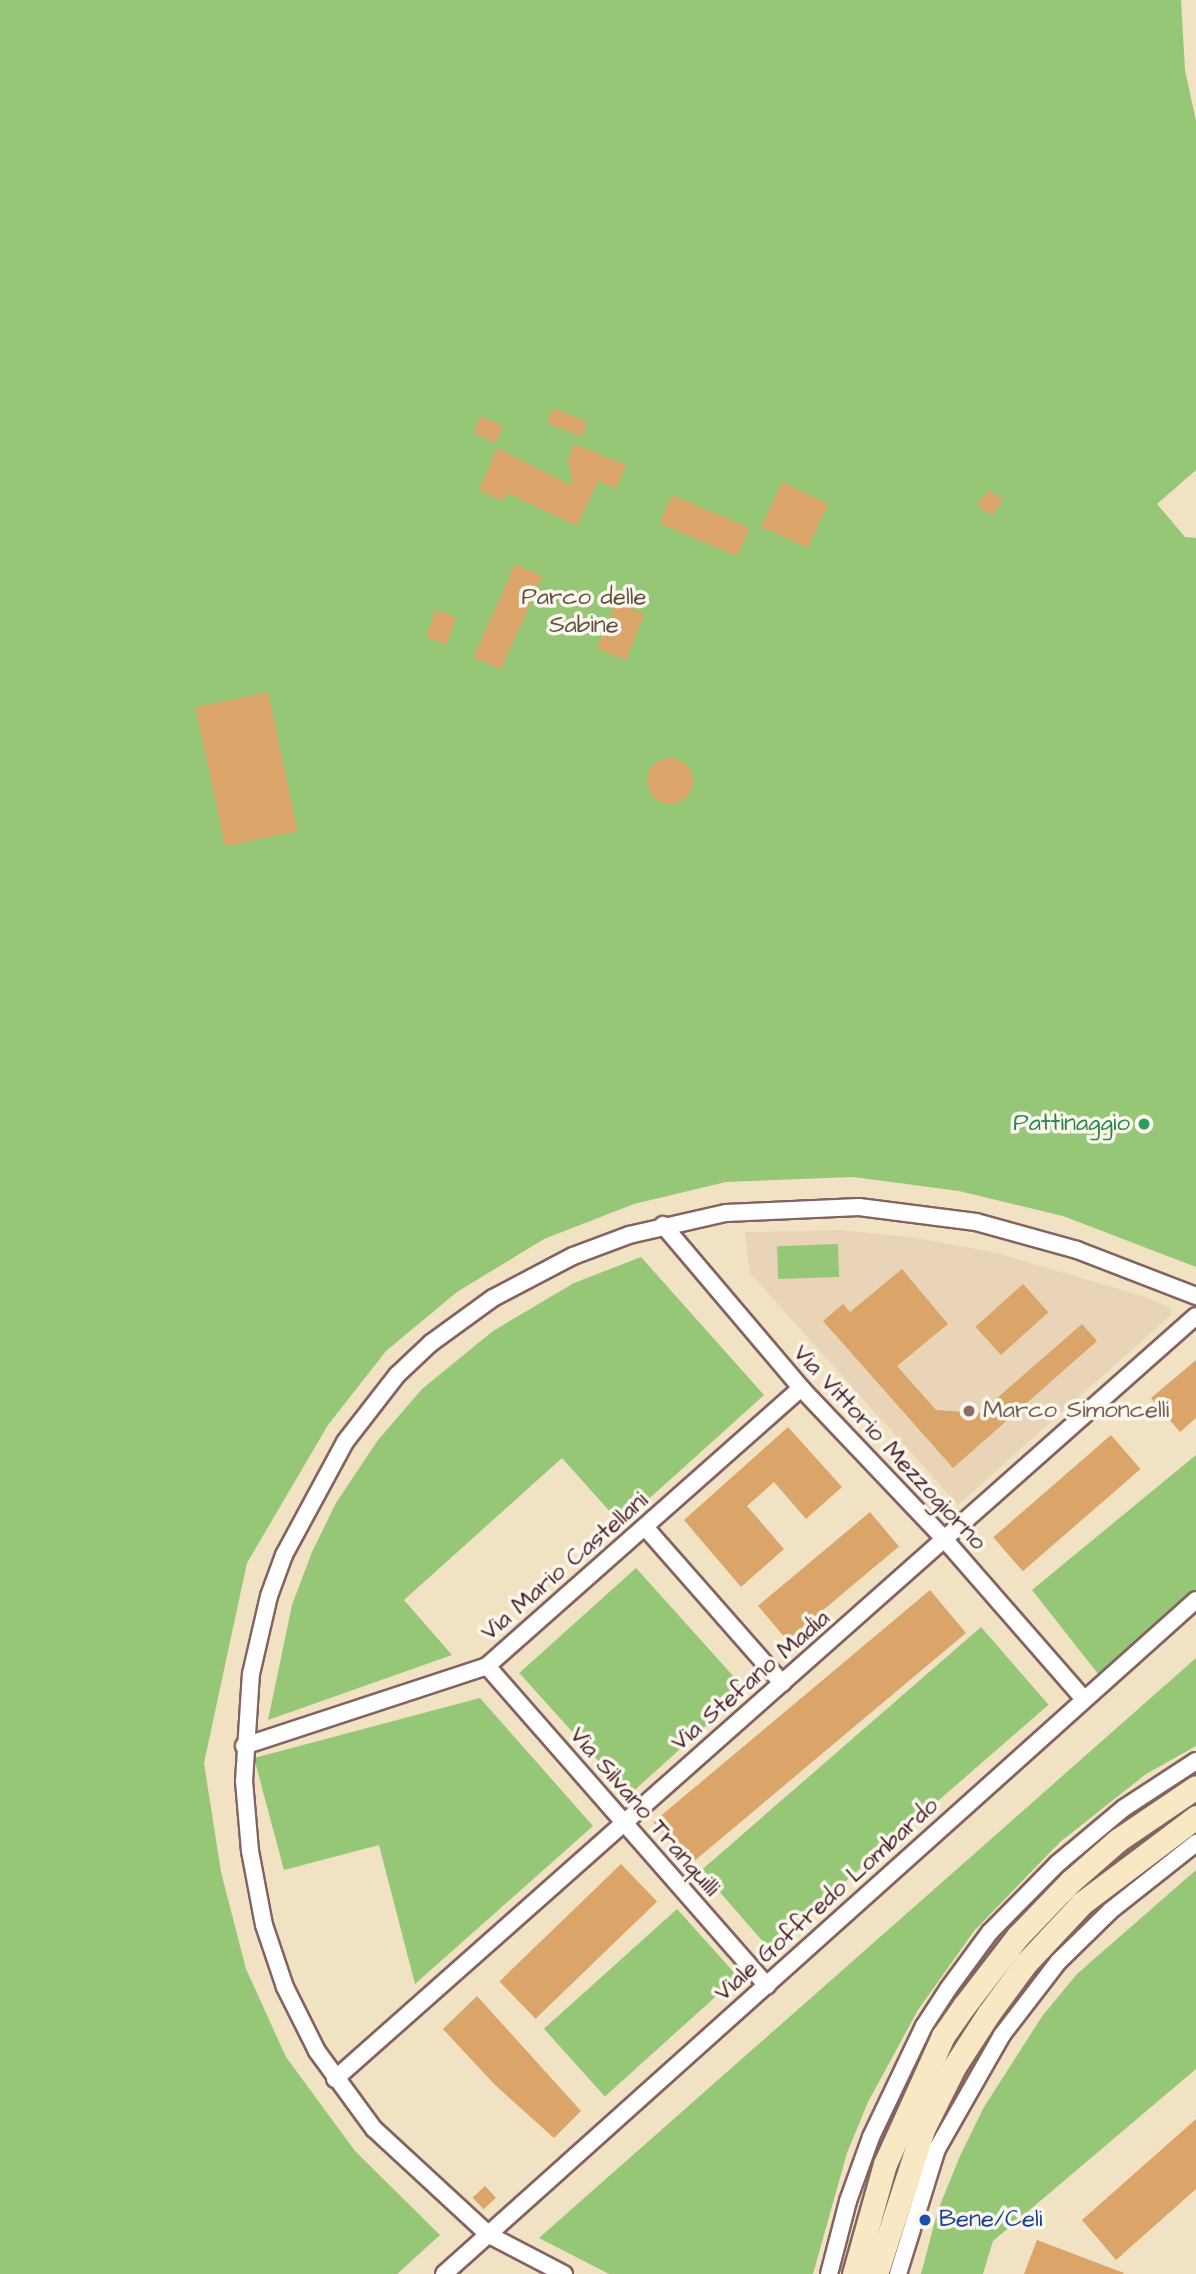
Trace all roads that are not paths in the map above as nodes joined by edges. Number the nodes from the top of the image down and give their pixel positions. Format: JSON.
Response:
{"nodes":[{"id":1,"x":663,"y":1225,"type":"junction"},
{"id":2,"x":1196,"y":1296,"type":"edge"},
{"id":3,"x":1196,"y":1316,"type":"edge"},
{"id":4,"x":801,"y":1388,"type":"junction"},
{"id":5,"x":645,"y":1527,"type":"junction"},
{"id":6,"x":946,"y":1541,"type":"junction"},
{"id":7,"x":1196,"y":1600,"type":"edge"},
{"id":8,"x":487,"y":1666,"type":"junction"},
{"id":9,"x":782,"y":1683,"type":"junction"},
{"id":10,"x":1084,"y":1699,"type":"junction"},
{"id":11,"x":244,"y":1746,"type":"junction"},
{"id":12,"x":1196,"y":1761,"type":"edge"},
{"id":13,"x":1196,"y":1787,"type":"edge"},
{"id":14,"x":1196,"y":1817,"type":"edge"},
{"id":15,"x":623,"y":1825,"type":"junction"},
{"id":16,"x":1196,"y":1843,"type":"edge"},
{"id":17,"x":767,"y":1986,"type":"junction"},
{"id":18,"x":335,"y":2079,"type":"junction"},
{"id":19,"x":932,"y":2087,"type":"junction"},
{"id":20,"x":892,"y":2089,"type":"junction"},
{"id":21,"x":951,"y":2119,"type":"junction"},
{"id":22,"x":489,"y":2235,"type":"junction"},
{"id":23,"x":444,"y":2274,"type":"edge"},
{"id":24,"x":564,"y":2274,"type":"edge"},
{"id":25,"x":829,"y":2274,"type":"edge"},
{"id":26,"x":854,"y":2274,"type":"edge"},
{"id":27,"x":876,"y":2274,"type":"edge"},
{"id":28,"x":898,"y":2274,"type":"edge"}],
"edges":[{"from":1,"to":2,"type":"street"},
{"from":1,"to":4,"type":"street","name":"Via Vittorio Mezzogiorno"},
{"from":1,"to":11,"type":"street"},
{"from":3,"to":6,"type":"street","name":"Via Stefano Madia"},
{"from":4,"to":5,"type":"street","name":"Via Mario Castellani"},
{"from":4,"to":6,"type":"street","name":"Via Vittorio Mezzogiorno"},
{"from":5,"to":8,"type":"street","name":"Via Mario Castellani"},
{"from":5,"to":9,"type":"street"},
{"from":6,"to":9,"type":"street","name":"Via Stefano Madia"},
{"from":6,"to":10,"type":"street","name":"Via Vittorio Mezzogiorno"},
{"from":7,"to":10,"type":"street","name":"Viale Goffredo Lombardo"},
{"from":8,"to":11,"type":"street","name":"Via Mario Castellani"},
{"from":8,"to":15,"type":"street","name":"Via Silvano Tranquilli"},
{"from":9,"to":15,"type":"street","name":"Via Stefano Madia"},
{"from":10,"to":17,"type":"street","name":"Viale Goffredo Lombardo"},
{"from":11,"to":18,"type":"street"},
{"from":12,"to":20,"type":"street"},
{"from":13,"to":19,"type":"street"},
{"from":14,"to":19,"type":"street"},
{"from":15,"to":17,"type":"street","name":"Via Silvano Tranquilli"},
{"from":15,"to":18,"type":"street","name":"Via Stefano Madia"},
{"from":16,"to":21,"type":"street"},
{"from":17,"to":22,"type":"street","name":"Viale Goffredo Lombardo"},
{"from":18,"to":22,"type":"street"},
{"from":19,"to":20,"type":"street"},
{"from":19,"to":21,"type":"street"},
{"from":19,"to":26,"type":"street"},
{"from":19,"to":27,"type":"street"},
{"from":20,"to":25,"type":"street"},
{"from":21,"to":28,"type":"street"},
{"from":22,"to":23,"type":"street","name":"Viale Goffredo Lombardo"},
{"from":22,"to":24,"type":"street"}]}
